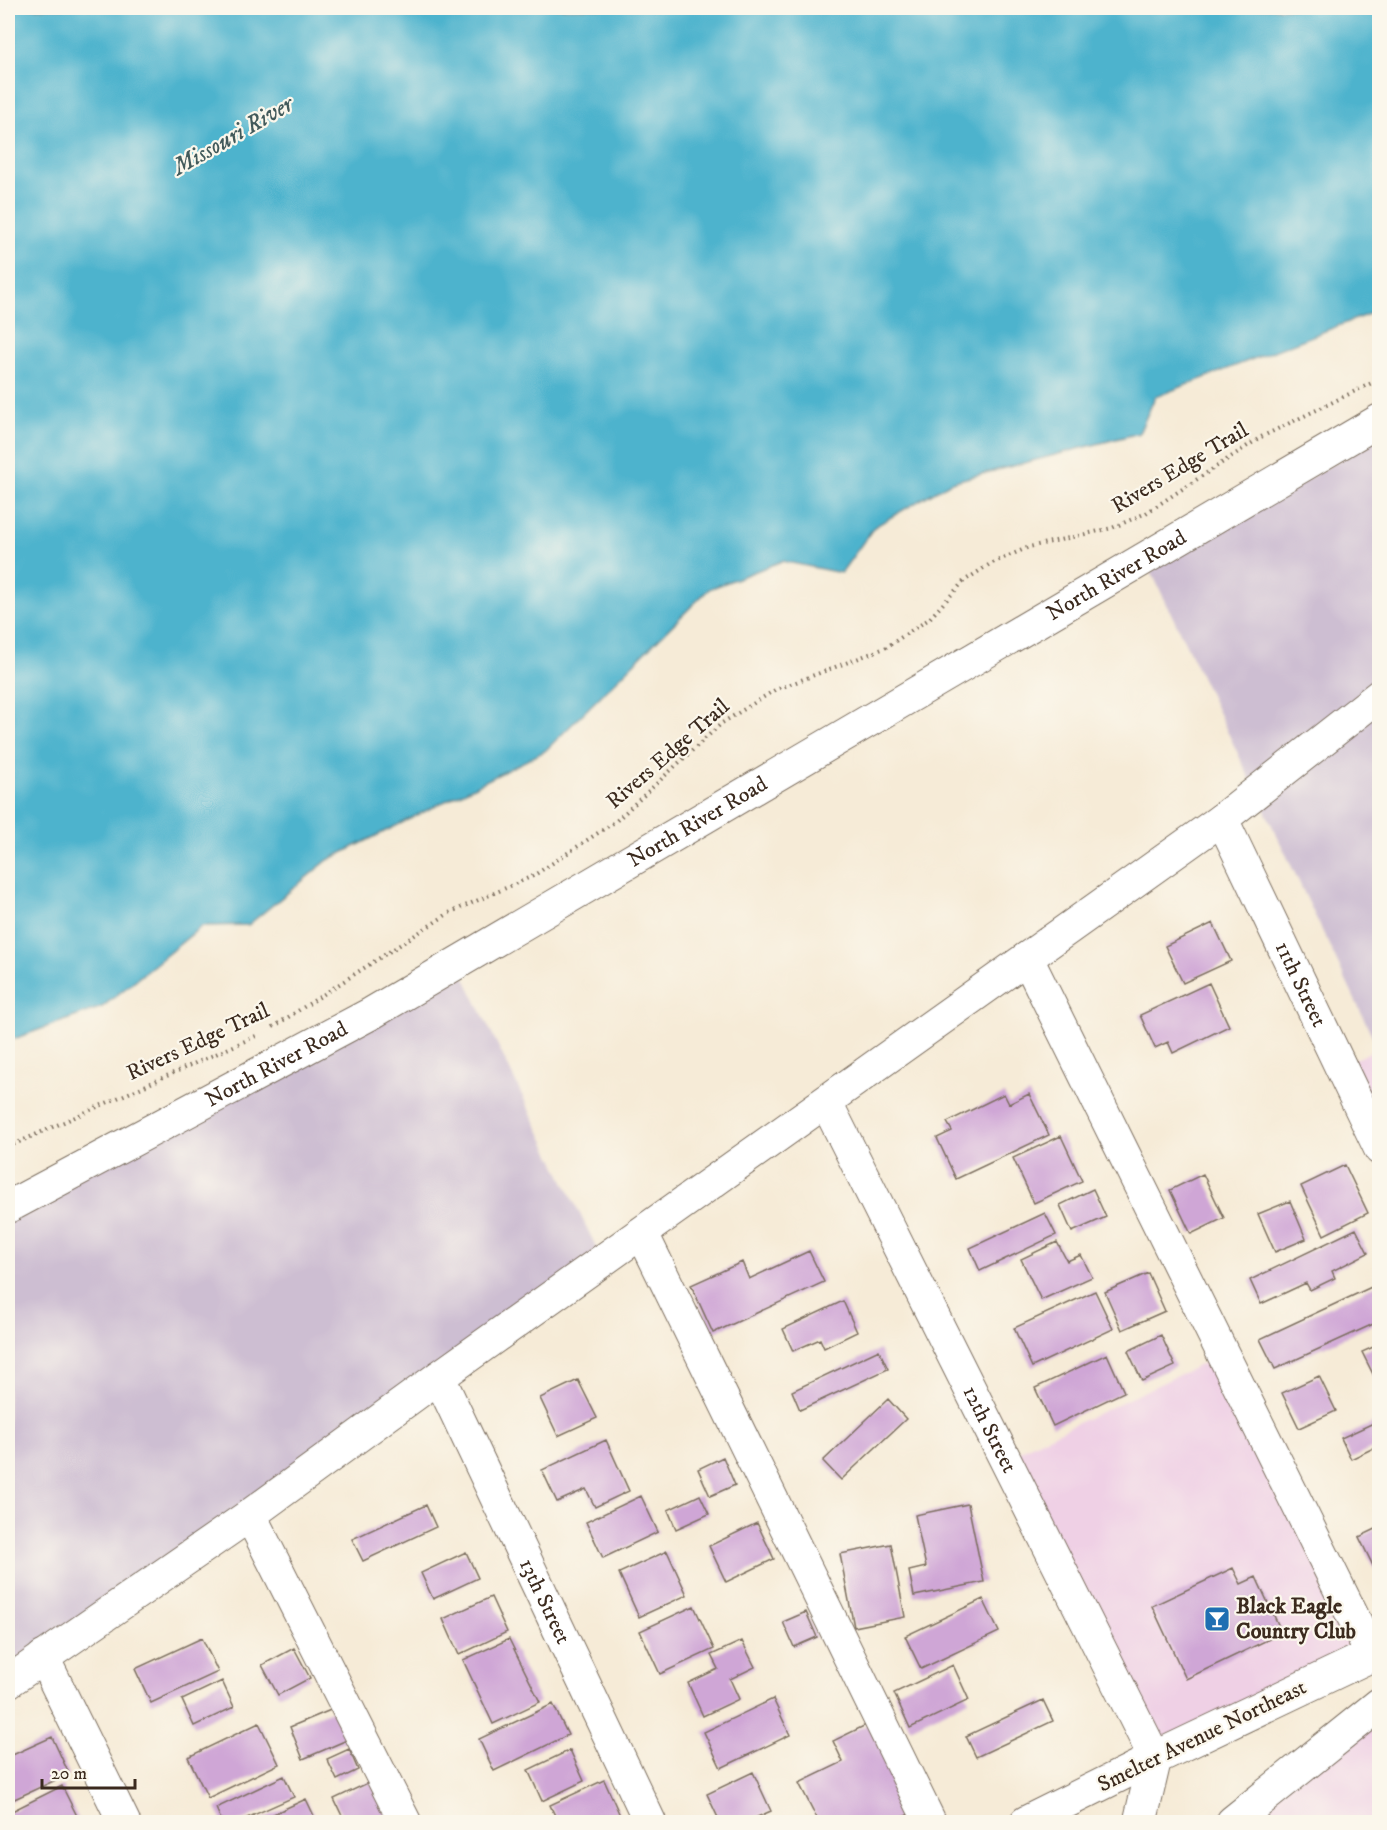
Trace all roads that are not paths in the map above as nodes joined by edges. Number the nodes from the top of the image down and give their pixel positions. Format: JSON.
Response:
{"nodes":[{"id":1,"x":1380,"y":420,"type":"edge"},
{"id":2,"x":1380,"y":695,"type":"edge"},
{"id":3,"x":1222,"y":819,"type":"junction"},
{"id":4,"x":1027,"y":958,"type":"junction"},
{"id":5,"x":826,"y":1102,"type":"junction"},
{"id":6,"x":1380,"y":1149,"type":"edge"},
{"id":7,"x":8,"y":1207,"type":"edge"},
{"id":8,"x":642,"y":1233,"type":"junction"},
{"id":9,"x":440,"y":1377,"type":"junction"},
{"id":10,"x":250,"y":1515,"type":"junction"},
{"id":11,"x":1376,"y":1653,"type":"edge"},
{"id":12,"x":43,"y":1657,"type":"junction"},
{"id":13,"x":8,"y":1682,"type":"edge"},
{"id":14,"x":1380,"y":1704,"type":"edge"},
{"id":15,"x":1155,"y":1758,"type":"junction"},
{"id":16,"x":124,"y":1822,"type":"edge"},
{"id":17,"x":405,"y":1822,"type":"edge"},
{"id":18,"x":650,"y":1822,"type":"edge"},
{"id":19,"x":930,"y":1822,"type":"edge"},
{"id":20,"x":1026,"y":1822,"type":"edge"},
{"id":21,"x":1140,"y":1822,"type":"edge"},
{"id":22,"x":1233,"y":1822,"type":"edge"}],
"edges":[{"from":1,"to":7,"type":"street","name":"North River Road"},
{"from":2,"to":3,"type":"street"},
{"from":3,"to":4,"type":"street"},
{"from":3,"to":6,"type":"street","name":"11th Street"},
{"from":4,"to":5,"type":"street"},
{"from":4,"to":11,"type":"street"},
{"from":5,"to":8,"type":"street"},
{"from":5,"to":15,"type":"street","name":"12th Street"},
{"from":8,"to":9,"type":"street"},
{"from":8,"to":19,"type":"street"},
{"from":9,"to":10,"type":"street"},
{"from":9,"to":18,"type":"street","name":"13th Street"},
{"from":10,"to":12,"type":"street"},
{"from":10,"to":17,"type":"street"},
{"from":11,"to":15,"type":"main road","name":"Smelter Avenue Northeast"},
{"from":12,"to":13,"type":"street"},
{"from":12,"to":16,"type":"street"},
{"from":14,"to":22,"type":"main road"},
{"from":15,"to":20,"type":"street","name":"Smelter Avenue Northeast"},
{"from":15,"to":21,"type":"main road"}]}
